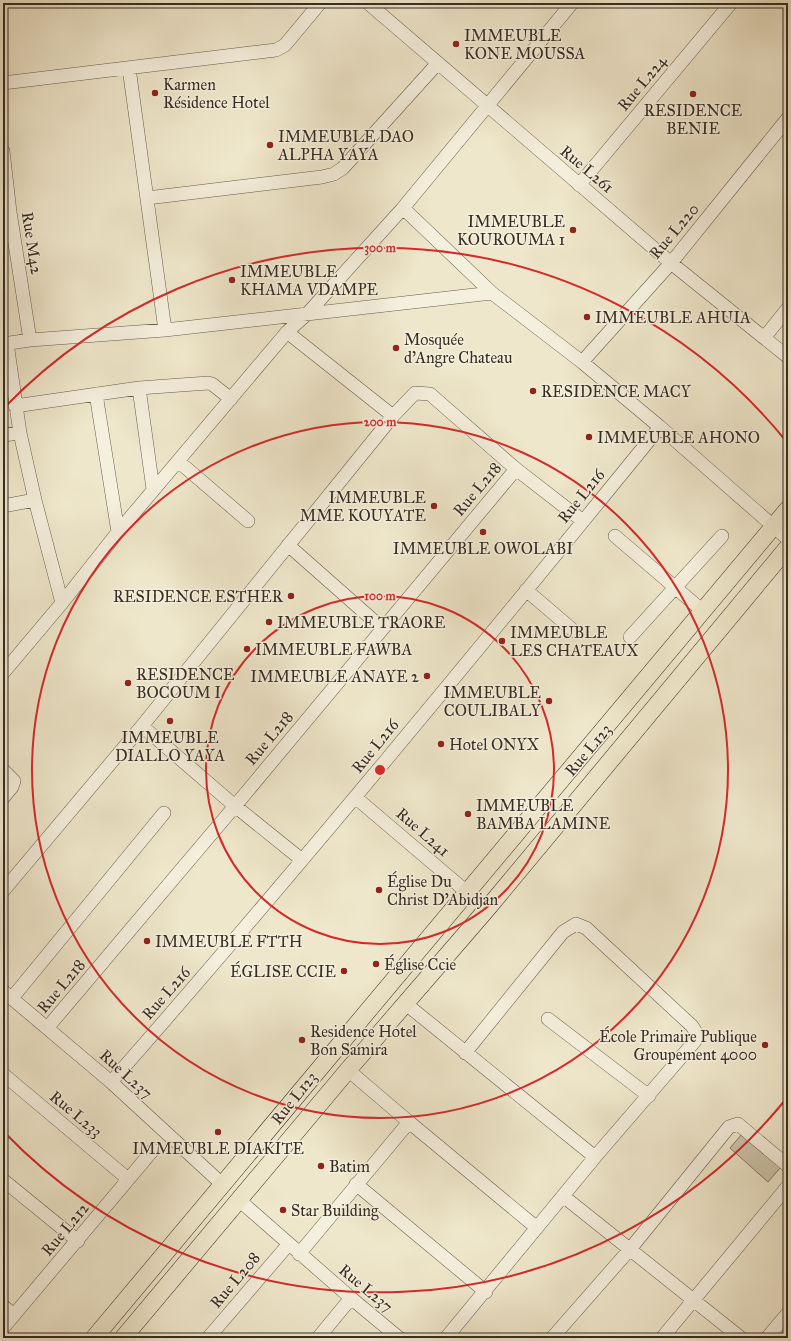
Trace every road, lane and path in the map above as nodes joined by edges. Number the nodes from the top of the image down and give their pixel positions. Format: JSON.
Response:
{"nodes":[{"id":1,"x":320,"y":3,"type":"edge"},
{"id":2,"x":368,"y":3,"type":"edge"},
{"id":3,"x":732,"y":3,"type":"edge"},
{"id":4,"x":566,"y":5,"type":"edge"},
{"id":5,"x":437,"y":64,"type":"junction"},
{"id":6,"x":129,"y":68,"type":"junction"},
{"id":7,"x":3,"y":83,"type":"edge"},
{"id":8,"x":488,"y":107,"type":"junction"},
{"id":9,"x":788,"y":118,"type":"edge"},
{"id":10,"x":3,"y":151,"type":"edge"},
{"id":11,"x":579,"y":185,"type":"junction"},
{"id":12,"x":147,"y":198,"type":"junction"},
{"id":13,"x":403,"y":208,"type":"junction"},
{"id":14,"x":6,"y":212,"type":"edge"},
{"id":15,"x":671,"y":263,"type":"junction"},
{"id":16,"x":492,"y":293,"type":"junction"},
{"id":17,"x":788,"y":308,"type":"edge"},
{"id":18,"x":308,"y":313,"type":"junction"},
{"id":19,"x":165,"y":330,"type":"junction"},
{"id":20,"x":287,"y":332,"type":"junction"},
{"id":21,"x":764,"y":338,"type":"junction"},
{"id":22,"x":30,"y":340,"type":"junction"},
{"id":23,"x":5,"y":344,"type":"edge"},
{"id":24,"x":788,"y":357,"type":"edge"},
{"id":25,"x":582,"y":362,"type":"junction"},
{"id":26,"x":139,"y":388,"type":"junction"},
{"id":27,"x":96,"y":394,"type":"junction"},
{"id":28,"x":232,"y":398,"type":"junction"},
{"id":29,"x":15,"y":406,"type":"junction"},
{"id":30,"x":393,"y":416,"type":"junction"},
{"id":31,"x":660,"y":427,"type":"junction"},
{"id":32,"x":20,"y":433,"type":"junction"},
{"id":33,"x":3,"y":435,"type":"edge"},
{"id":34,"x":178,"y":461,"type":"junction"},
{"id":35,"x":516,"y":469,"type":"junction"},
{"id":36,"x":154,"y":489,"type":"junction"},
{"id":37,"x":35,"y":500,"type":"junction"},
{"id":38,"x":3,"y":506,"type":"edge"},
{"id":39,"x":788,"y":510,"type":"edge"},
{"id":40,"x":248,"y":521,"type":"dead end"},
{"id":41,"x":583,"y":521,"type":"junction"},
{"id":42,"x":773,"y":527,"type":"junction"},
{"id":43,"x":118,"y":532,"type":"junction"},
{"id":44,"x":615,"y":536,"type":"dead end"},
{"id":45,"x":722,"y":536,"type":"dead end"},
{"id":46,"x":788,"y":539,"type":"edge"},
{"id":47,"x":288,"y":545,"type":"junction"},
{"id":48,"x":788,"y":547,"type":"edge"},
{"id":49,"x":676,"y":586,"type":"junction"},
{"id":50,"x":526,"y":590,"type":"junction"},
{"id":51,"x":62,"y":603,"type":"junction"},
{"id":52,"x":704,"y":612,"type":"junction"},
{"id":53,"x":382,"y":628,"type":"junction"},
{"id":54,"x":574,"y":631,"type":"dead end"},
{"id":55,"x":630,"y":637,"type":"dead end"},
{"id":56,"x":3,"y":673,"type":"edge"},
{"id":57,"x":142,"y":726,"type":"junction"},
{"id":58,"x":3,"y":770,"type":"edge"},
{"id":59,"x":355,"y":797,"type":"junction"},
{"id":60,"x":3,"y":798,"type":"edge"},
{"id":61,"x":235,"y":806,"type":"junction"},
{"id":62,"x":164,"y":813,"type":"dead end"},
{"id":63,"x":302,"y":860,"type":"junction"},
{"id":64,"x":3,"y":891,"type":"edge"},
{"id":65,"x":468,"y":893,"type":"junction"},
{"id":66,"x":7,"y":994,"type":"edge"},
{"id":67,"x":406,"y":1004,"type":"junction"},
{"id":68,"x":548,"y":1019,"type":"dead end"},
{"id":69,"x":48,"y":1027,"type":"junction"},
{"id":70,"x":465,"y":1053,"type":"junction"},
{"id":71,"x":348,"y":1070,"type":"junction"},
{"id":72,"x":3,"y":1074,"type":"edge"},
{"id":73,"x":111,"y":1082,"type":"junction"},
{"id":74,"x":649,"y":1096,"type":"junction"},
{"id":75,"x":409,"y":1122,"type":"junction"},
{"id":76,"x":153,"y":1150,"type":"dead end"},
{"id":77,"x":595,"y":1157,"type":"junction"},
{"id":78,"x":788,"y":1166,"type":"edge"},
{"id":79,"x":128,"y":1179,"type":"junction"},
{"id":80,"x":3,"y":1180,"type":"edge"},
{"id":81,"x":356,"y":1184,"type":"junction"},
{"id":82,"x":224,"y":1185,"type":"junction"},
{"id":83,"x":788,"y":1186,"type":"edge"},
{"id":84,"x":563,"y":1196,"type":"junction"},
{"id":85,"x":239,"y":1200,"type":"junction"},
{"id":86,"x":537,"y":1228,"type":"junction"},
{"id":87,"x":78,"y":1241,"type":"junction"},
{"id":88,"x":288,"y":1245,"type":"junction"},
{"id":89,"x":631,"y":1248,"type":"junction"},
{"id":90,"x":299,"y":1254,"type":"junction"},
{"id":91,"x":486,"y":1292,"type":"junction"},
{"id":92,"x":351,"y":1298,"type":"junction"},
{"id":93,"x":693,"y":1299,"type":"junction"},
{"id":94,"x":3,"y":1306,"type":"edge"},
{"id":95,"x":788,"y":1313,"type":"edge"},
{"id":96,"x":14,"y":1315,"type":"junction"},
{"id":97,"x":3,"y":1328,"type":"edge"},
{"id":98,"x":94,"y":1338,"type":"edge"},
{"id":99,"x":123,"y":1338,"type":"edge"},
{"id":100,"x":208,"y":1338,"type":"edge"},
{"id":101,"x":318,"y":1338,"type":"edge"},
{"id":102,"x":400,"y":1338,"type":"edge"},
{"id":103,"x":446,"y":1338,"type":"edge"},
{"id":104,"x":552,"y":1338,"type":"edge"},
{"id":105,"x":662,"y":1338,"type":"edge"},
{"id":106,"x":741,"y":1338,"type":"edge"},
{"id":107,"x":767,"y":1338,"type":"edge"}],
"edges":[{"from":1,"to":6,"type":"street"},
{"from":2,"to":5,"type":"street","name":"Rue L261"},
{"from":3,"to":11,"type":"street","name":"Rue L224"},
{"from":4,"to":8,"type":"street"},
{"from":5,"to":8,"type":"street","name":"Rue L261"},
{"from":5,"to":12,"type":"street"},
{"from":6,"to":7,"type":"street"},
{"from":6,"to":12,"type":"street"},
{"from":8,"to":11,"type":"street","name":"Rue L261"},
{"from":8,"to":13,"type":"street"},
{"from":9,"to":15,"type":"street","name":"Rue L220"},
{"from":10,"to":14,"type":"street","name":"Rue M42"},
{"from":11,"to":15,"type":"street","name":"Rue L261"},
{"from":12,"to":19,"type":"street"},
{"from":13,"to":16,"type":"street"},
{"from":13,"to":18,"type":"street"},
{"from":14,"to":22,"type":"street","name":"Rue M42"},
{"from":15,"to":21,"type":"street","name":"Rue L261"},
{"from":15,"to":25,"type":"street","name":"Rue L220"},
{"from":16,"to":18,"type":"street"},
{"from":16,"to":25,"type":"street"},
{"from":17,"to":21,"type":"street"},
{"from":18,"to":19,"type":"street"},
{"from":18,"to":20,"type":"street"},
{"from":19,"to":22,"type":"street"},
{"from":20,"to":28,"type":"street"},
{"from":20,"to":30,"type":"street"},
{"from":21,"to":24,"type":"street","name":"Rue L261"},
{"from":22,"to":23,"type":"street"},
{"from":23,"to":29,"type":"street"},
{"from":25,"to":31,"type":"street"},
{"from":26,"to":27,"type":"street"},
{"from":26,"to":28,"type":"street"},
{"from":26,"to":36,"type":"street"},
{"from":27,"to":29,"type":"street"},
{"from":27,"to":43,"type":"street"},
{"from":28,"to":34,"type":"street"},
{"from":29,"to":32,"type":"street"},
{"from":30,"to":35,"type":"street"},
{"from":30,"to":47,"type":"street"},
{"from":31,"to":41,"type":"street","name":"Rue L216"},
{"from":31,"to":42,"type":"street"},
{"from":32,"to":33,"type":"street"},
{"from":32,"to":37,"type":"street"},
{"from":34,"to":36,"type":"street"},
{"from":34,"to":40,"type":"street"},
{"from":35,"to":41,"type":"street"},
{"from":35,"to":53,"type":"street","name":"Rue L218"},
{"from":36,"to":43,"type":"street"},
{"from":37,"to":38,"type":"street"},
{"from":37,"to":51,"type":"street"},
{"from":39,"to":42,"type":"main road","name":"Rue L123"},
{"from":41,"to":50,"type":"street","name":"Rue L216"},
{"from":42,"to":46,"type":"street"},
{"from":42,"to":52,"type":"main road","name":"Rue L123"},
{"from":43,"to":51,"type":"street"},
{"from":44,"to":49,"type":"street"},
{"from":45,"to":49,"type":"street"},
{"from":47,"to":53,"type":"street"},
{"from":47,"to":57,"type":"street"},
{"from":48,"to":67,"type":"main road","name":"Rue L123"},
{"from":49,"to":52,"type":"street"},
{"from":49,"to":55,"type":"street"},
{"from":50,"to":54,"type":"street"},
{"from":50,"to":59,"type":"street","name":"Rue L216"},
{"from":51,"to":56,"type":"street"},
{"from":52,"to":65,"type":"main road","name":"Rue L123"},
{"from":53,"to":61,"type":"street","name":"Rue L218"},
{"from":57,"to":61,"type":"street"},
{"from":57,"to":64,"type":"street"},
{"from":58,"to":60,"type":"street"},
{"from":59,"to":63,"type":"street","name":"Rue L216"},
{"from":59,"to":65,"type":"street","name":"Rue L241"},
{"from":61,"to":63,"type":"street"},
{"from":61,"to":69,"type":"street","name":"Rue L218"},
{"from":62,"to":66,"type":"street"},
{"from":63,"to":73,"type":"street","name":"Rue L216"},
{"from":65,"to":82,"type":"main road","name":"Rue L123"},
{"from":66,"to":69,"type":"street","name":"Rue L237"},
{"from":67,"to":70,"type":"street"},
{"from":67,"to":71,"type":"main road","name":"Rue L123"},
{"from":68,"to":74,"type":"street"},
{"from":69,"to":73,"type":"street","name":"Rue L237"},
{"from":70,"to":74,"type":"street"},
{"from":70,"to":77,"type":"street"},
{"from":71,"to":75,"type":"street"},
{"from":71,"to":85,"type":"main road","name":"Rue L123"},
{"from":72,"to":79,"type":"street","name":"Rue L233"},
{"from":73,"to":82,"type":"street","name":"Rue L237"},
{"from":74,"to":77,"type":"street"},
{"from":75,"to":81,"type":"street"},
{"from":75,"to":86,"type":"street"},
{"from":76,"to":79,"type":"street","name":"Rue L212"},
{"from":77,"to":84,"type":"street"},
{"from":78,"to":89,"type":"street"},
{"from":79,"to":87,"type":"street","name":"Rue L212"},
{"from":80,"to":87,"type":"street"},
{"from":81,"to":90,"type":"street"},
{"from":81,"to":91,"type":"street"},
{"from":82,"to":98,"type":"main road","name":"Rue L123"},
{"from":83,"to":93,"type":"street"},
{"from":84,"to":86,"type":"street"},
{"from":84,"to":89,"type":"street"},
{"from":85,"to":88,"type":"street","name":"Rue L237"},
{"from":85,"to":99,"type":"main road","name":"Rue L123"},
{"from":86,"to":91,"type":"street"},
{"from":87,"to":96,"type":"street","name":"Rue L212"},
{"from":88,"to":90,"type":"street","name":"Rue L237"},
{"from":88,"to":100,"type":"street","name":"Rue L208"},
{"from":89,"to":93,"type":"street"},
{"from":89,"to":104,"type":"street"},
{"from":90,"to":92,"type":"street","name":"Rue L237"},
{"from":91,"to":103,"type":"street"},
{"from":92,"to":101,"type":"street"},
{"from":92,"to":102,"type":"street","name":"Rue L237"},
{"from":93,"to":105,"type":"street"},
{"from":93,"to":106,"type":"street"},
{"from":94,"to":96,"type":"street"},
{"from":95,"to":107,"type":"street"},
{"from":96,"to":97,"type":"street","name":"Rue L212"}]}
